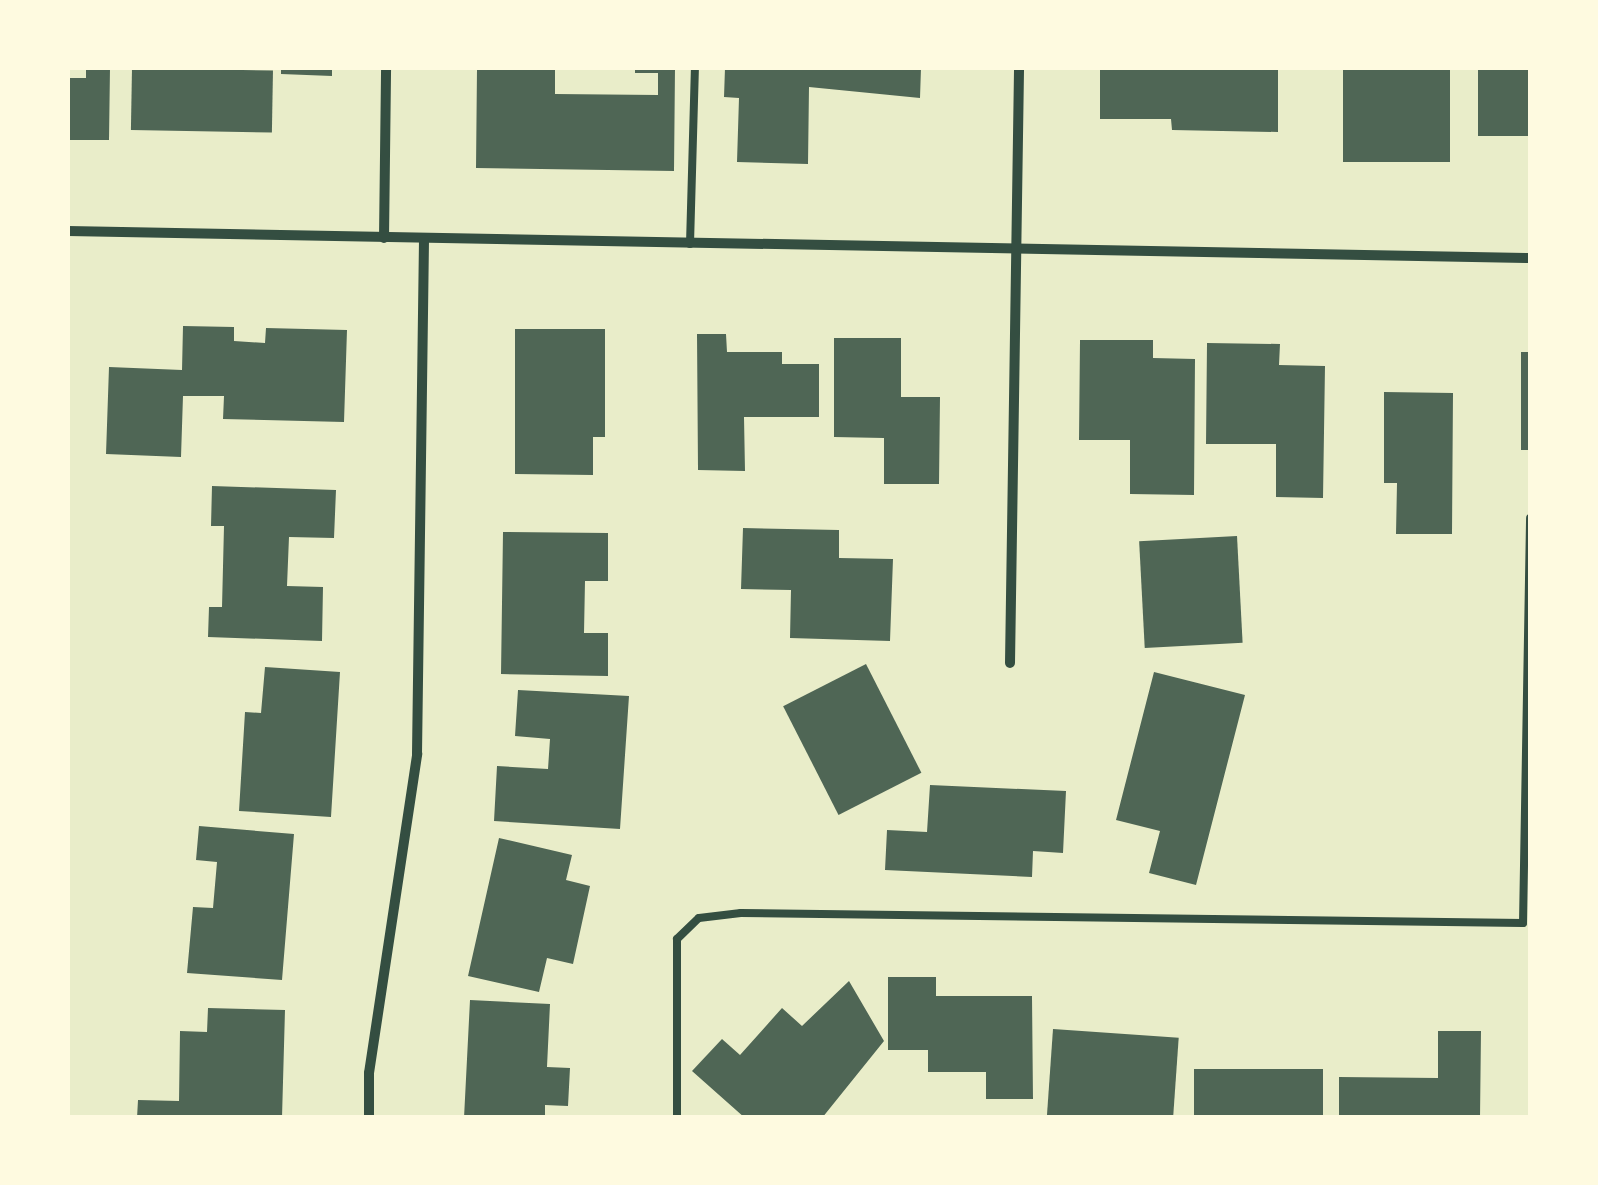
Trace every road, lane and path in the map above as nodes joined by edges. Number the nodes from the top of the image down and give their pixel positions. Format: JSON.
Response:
{"nodes":[{"id":1,"x":386,"y":68,"type":"edge"},
{"id":2,"x":696,"y":68,"type":"edge"},
{"id":3,"x":1019,"y":68,"type":"edge"},
{"id":4,"x":68,"y":231,"type":"edge"},
{"id":5,"x":384,"y":238,"type":"junction"},
{"id":6,"x":424,"y":240,"type":"junction"},
{"id":7,"x":690,"y":244,"type":"junction"},
{"id":8,"x":1018,"y":250,"type":"junction"},
{"id":9,"x":1530,"y":258,"type":"edge"},
{"id":10,"x":1530,"y":518,"type":"edge"},
{"id":11,"x":1010,"y":664,"type":"dead end"},
{"id":12,"x":369,"y":1118,"type":"edge"},
{"id":13,"x":677,"y":1118,"type":"edge"}],
"edges":[{"from":1,"to":5,"type":"street"},
{"from":2,"to":7,"type":"lane"},
{"from":3,"to":8,"type":"street"},
{"from":4,"to":5,"type":"street"},
{"from":5,"to":6,"type":"street"},
{"from":6,"to":7,"type":"street"},
{"from":6,"to":12,"type":"street"},
{"from":7,"to":8,"type":"street"},
{"from":8,"to":9,"type":"street"},
{"from":8,"to":11,"type":"street"},
{"from":10,"to":13,"type":"lane"}]}
